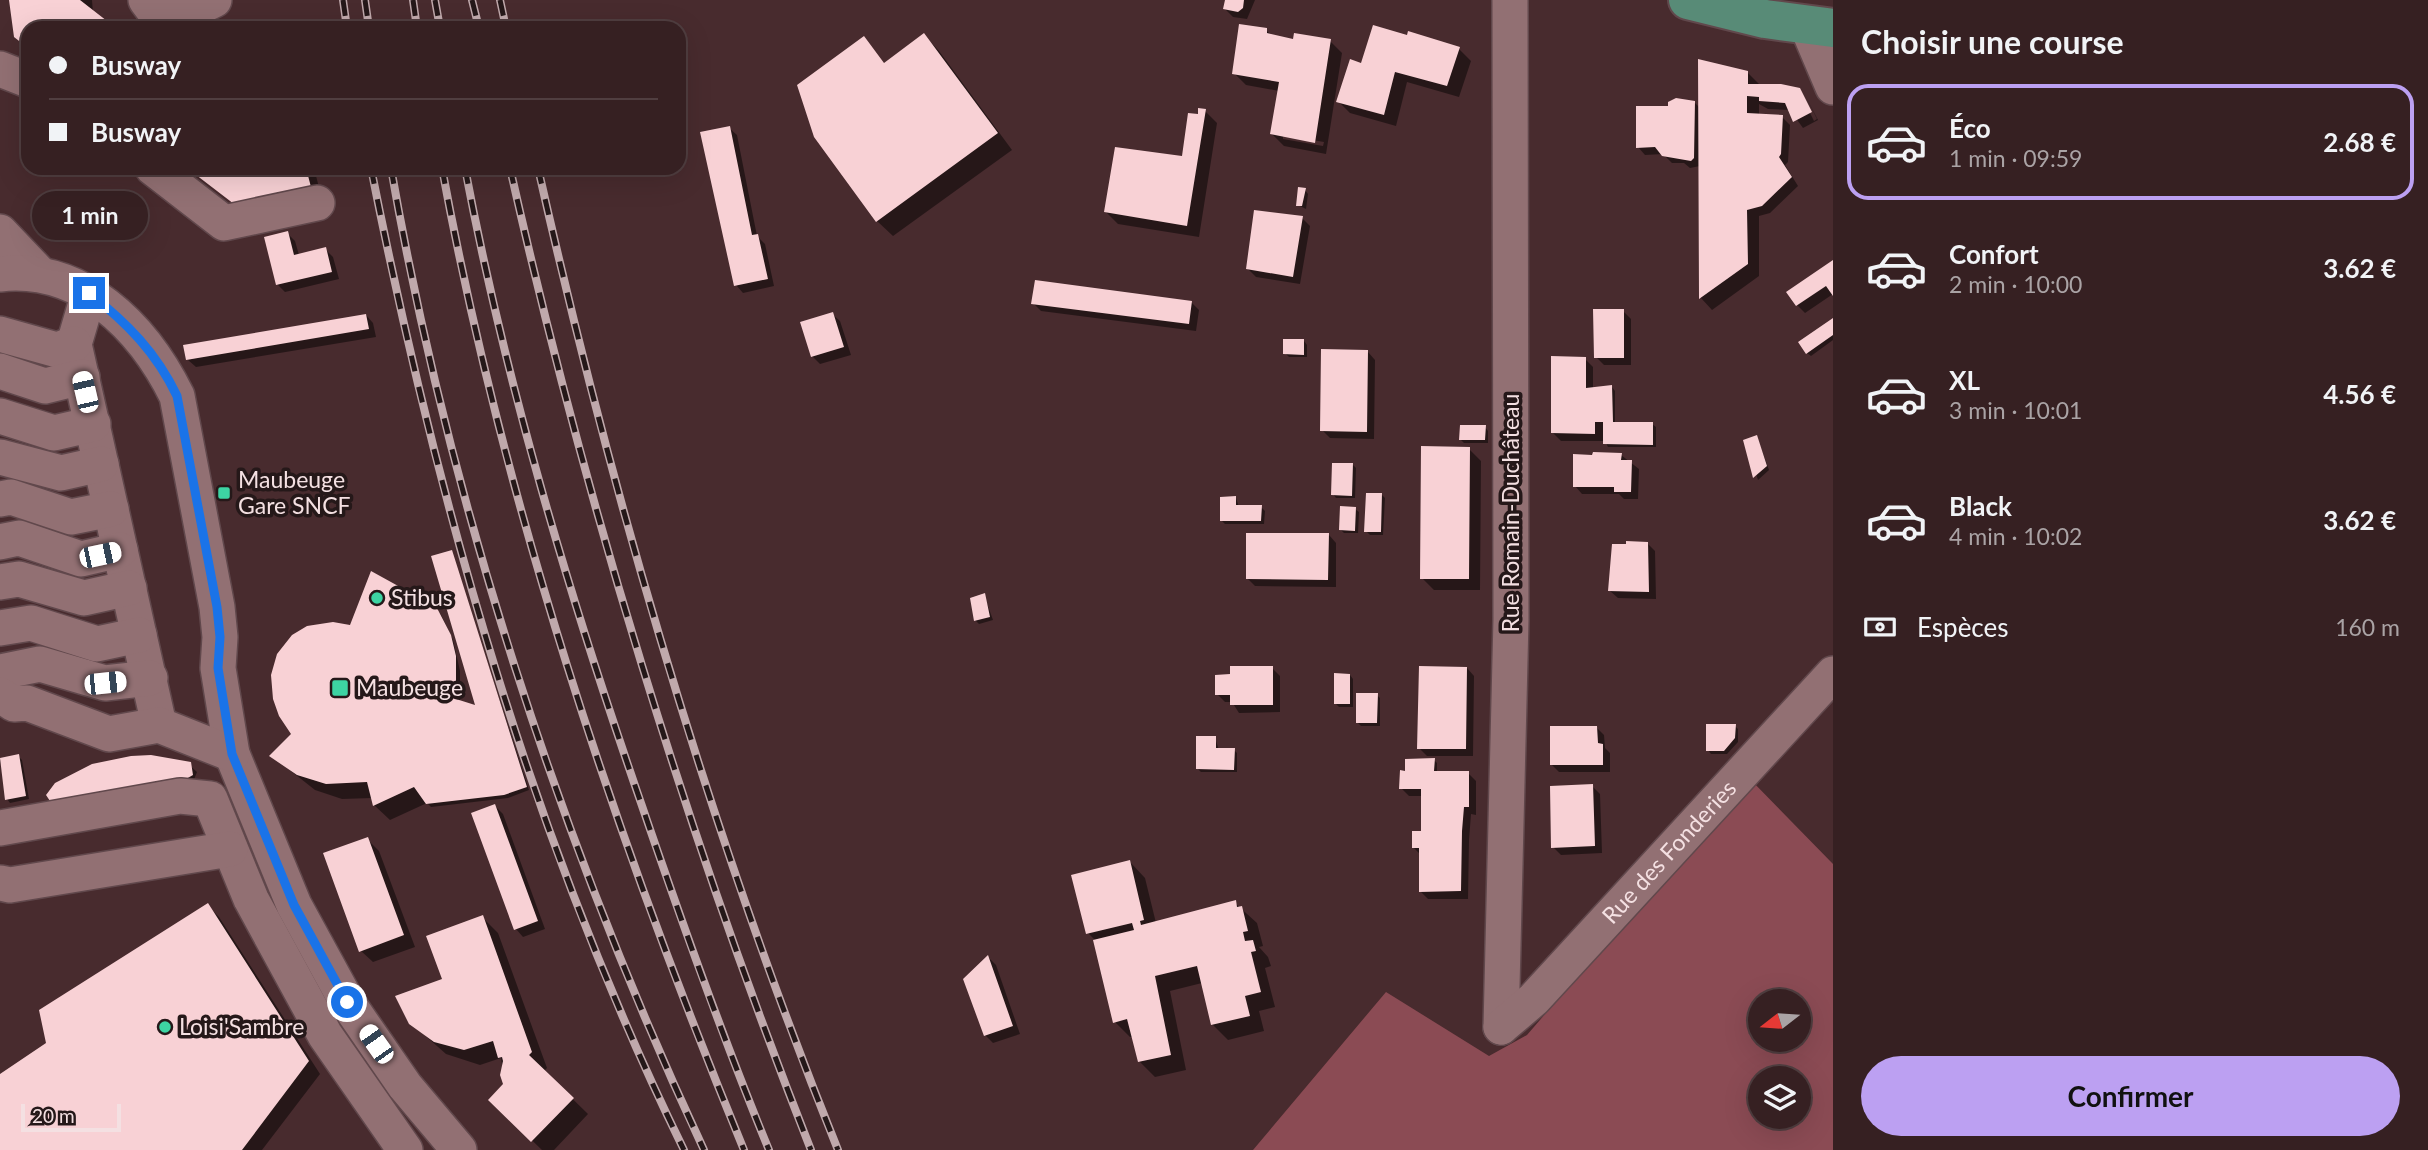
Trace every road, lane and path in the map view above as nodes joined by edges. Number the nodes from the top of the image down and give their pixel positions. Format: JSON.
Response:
{"nodes":[{"id":1,"x":214,"y":0,"type":"edge"},
{"id":2,"x":1510,"y":0,"type":"edge"},
{"id":3,"x":1688,"y":0,"type":"edge"},
{"id":4,"x":150,"y":13,"type":"edge"},
{"id":5,"x":1820,"y":27,"type":"edge"},
{"id":6,"x":0,"y":69,"type":"edge"},
{"id":7,"x":21,"y":77,"type":"edge"},
{"id":8,"x":1833,"y":87,"type":"edge"},
{"id":9,"x":162,"y":175,"type":"edge"},
{"id":10,"x":317,"y":203,"type":"dead end"},
{"id":11,"x":0,"y":232,"type":"edge"},
{"id":12,"x":39,"y":273,"type":"junction"},
{"id":13,"x":0,"y":274,"type":"edge"},
{"id":14,"x":89,"y":293,"type":"junction"},
{"id":15,"x":0,"y":334,"type":"edge"},
{"id":16,"x":74,"y":344,"type":"junction"},
{"id":17,"x":0,"y":371,"type":"edge"},
{"id":18,"x":82,"y":377,"type":"junction"},
{"id":19,"x":0,"y":416,"type":"edge"},
{"id":20,"x":93,"y":424,"type":"junction"},
{"id":21,"x":0,"y":457,"type":"edge"},
{"id":22,"x":101,"y":464,"type":"junction"},
{"id":23,"x":0,"y":499,"type":"edge"},
{"id":24,"x":111,"y":509,"type":"junction"},
{"id":25,"x":0,"y":541,"type":"edge"},
{"id":26,"x":120,"y":551,"type":"junction"},
{"id":27,"x":0,"y":582,"type":"edge"},
{"id":28,"x":129,"y":588,"type":"junction"},
{"id":29,"x":0,"y":628,"type":"edge"},
{"id":30,"x":139,"y":635,"type":"junction"},
{"id":31,"x":0,"y":672,"type":"edge"},
{"id":32,"x":1833,"y":674,"type":"edge"},
{"id":33,"x":150,"y":678,"type":"junction"},
{"id":34,"x":0,"y":695,"type":"edge"},
{"id":35,"x":159,"y":725,"type":"junction"},
{"id":36,"x":232,"y":754,"type":"junction"},
{"id":37,"x":0,"y":828,"type":"edge"},
{"id":38,"x":230,"y":849,"type":"junction"},
{"id":39,"x":0,"y":883,"type":"edge"},
{"id":40,"x":1501,"y":1027,"type":"joint"},
{"id":41,"x":405,"y":1150,"type":"edge"},
{"id":42,"x":459,"y":1150,"type":"edge"}],
"edges":[{"from":1,"to":4,"type":"street"},
{"from":2,"to":40,"type":"street","name":"Rue Romain-Duchâteau"},
{"from":3,"to":5,"type":"main road"},
{"from":5,"to":8,"type":"street"},
{"from":6,"to":7,"type":"street"},
{"from":9,"to":10,"type":"street"},
{"from":11,"to":12,"type":"street"},
{"from":12,"to":13,"type":"street"},
{"from":12,"to":14,"type":"street"},
{"from":14,"to":16,"type":"street"},
{"from":14,"to":36,"type":"street"},
{"from":15,"to":16,"type":"street"},
{"from":16,"to":18,"type":"street"},
{"from":17,"to":18,"type":"street"},
{"from":18,"to":20,"type":"street"},
{"from":19,"to":20,"type":"street"},
{"from":20,"to":22,"type":"street"},
{"from":21,"to":22,"type":"street"},
{"from":22,"to":24,"type":"street"},
{"from":23,"to":24,"type":"street"},
{"from":24,"to":26,"type":"street"},
{"from":25,"to":26,"type":"street"},
{"from":26,"to":28,"type":"street"},
{"from":27,"to":28,"type":"street"},
{"from":28,"to":30,"type":"street"},
{"from":29,"to":30,"type":"street"},
{"from":30,"to":33,"type":"street"},
{"from":31,"to":33,"type":"street"},
{"from":32,"to":40,"type":"street","name":"Rue des Fonderies"},
{"from":33,"to":35,"type":"street"},
{"from":34,"to":35,"type":"street"},
{"from":35,"to":36,"type":"street"},
{"from":36,"to":42,"type":"street"},
{"from":37,"to":38,"type":"street"},
{"from":38,"to":39,"type":"street"},
{"from":38,"to":41,"type":"street"}]}
